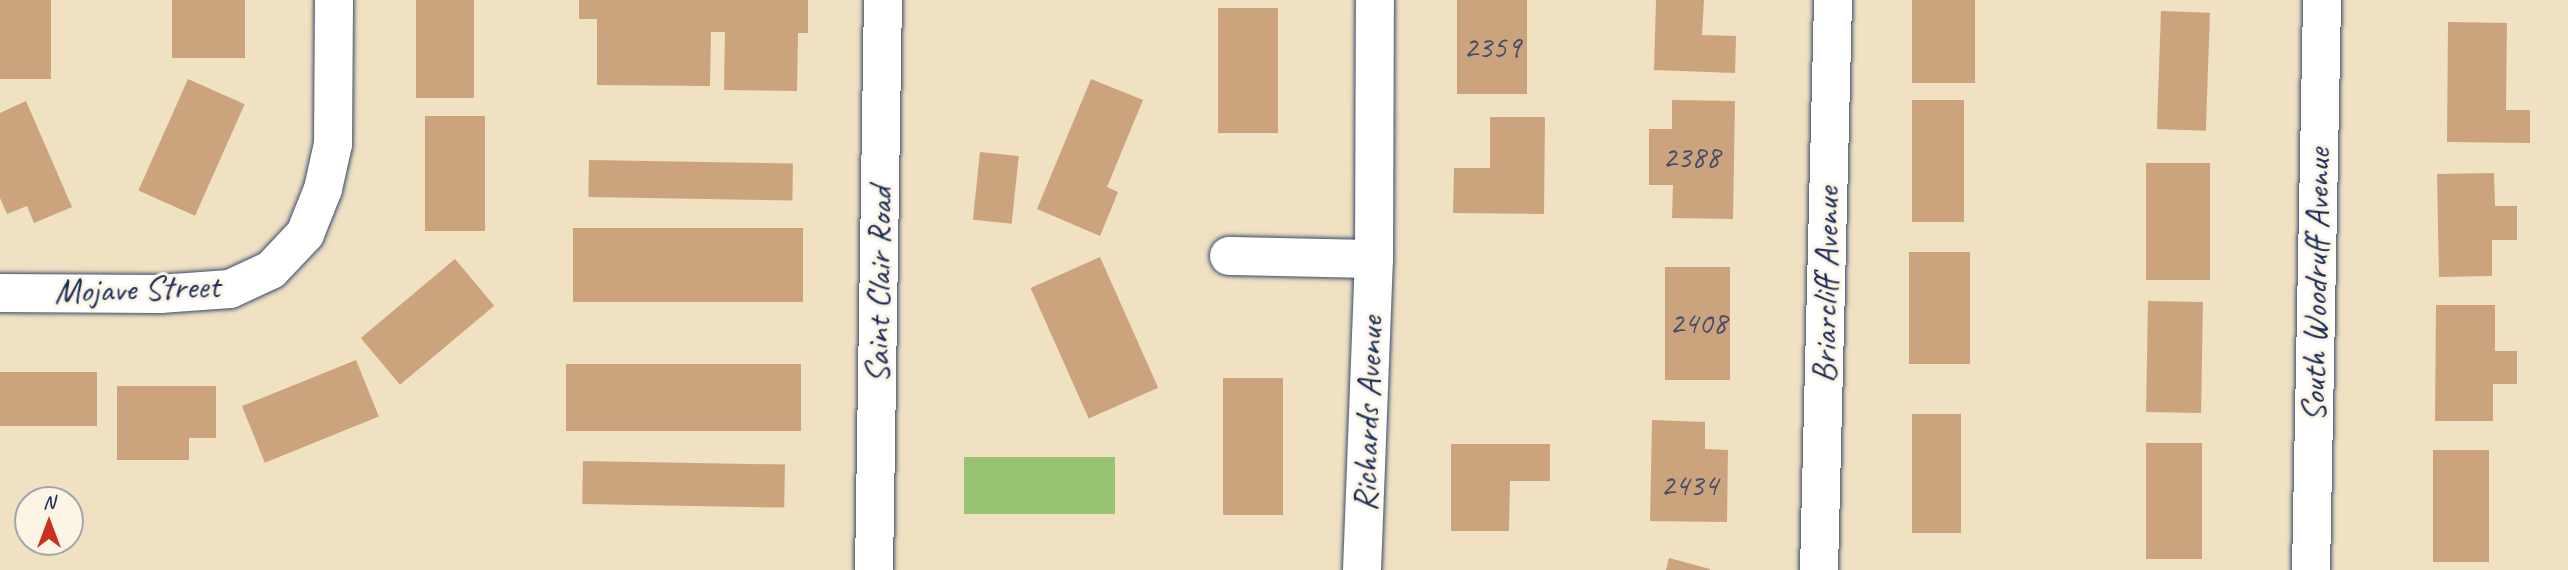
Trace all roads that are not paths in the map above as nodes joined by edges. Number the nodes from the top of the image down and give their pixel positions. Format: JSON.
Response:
{"nodes":[{"id":1,"x":334,"y":0,"type":"edge"},
{"id":2,"x":883,"y":0,"type":"edge"},
{"id":3,"x":1375,"y":0,"type":"edge"},
{"id":4,"x":1833,"y":0,"type":"edge"},
{"id":5,"x":2322,"y":0,"type":"edge"},
{"id":6,"x":1229,"y":256,"type":"dead end"},
{"id":7,"x":1374,"y":259,"type":"junction"},
{"id":8,"x":0,"y":293,"type":"edge"},
{"id":9,"x":874,"y":570,"type":"edge"},
{"id":10,"x":1362,"y":570,"type":"edge"},
{"id":11,"x":1819,"y":570,"type":"edge"},
{"id":12,"x":2311,"y":570,"type":"edge"}],
"edges":[{"from":1,"to":8,"type":"street","name":"Mojave Street"},
{"from":2,"to":9,"type":"street","name":"Saint Clair Road"},
{"from":3,"to":7,"type":"street","name":"Richards Avenue"},
{"from":4,"to":11,"type":"street","name":"Briarcliff Avenue"},
{"from":5,"to":12,"type":"street","name":"South Woodruff Avenue"},
{"from":6,"to":7,"type":"street"},
{"from":7,"to":10,"type":"street","name":"Richards Avenue"}]}
